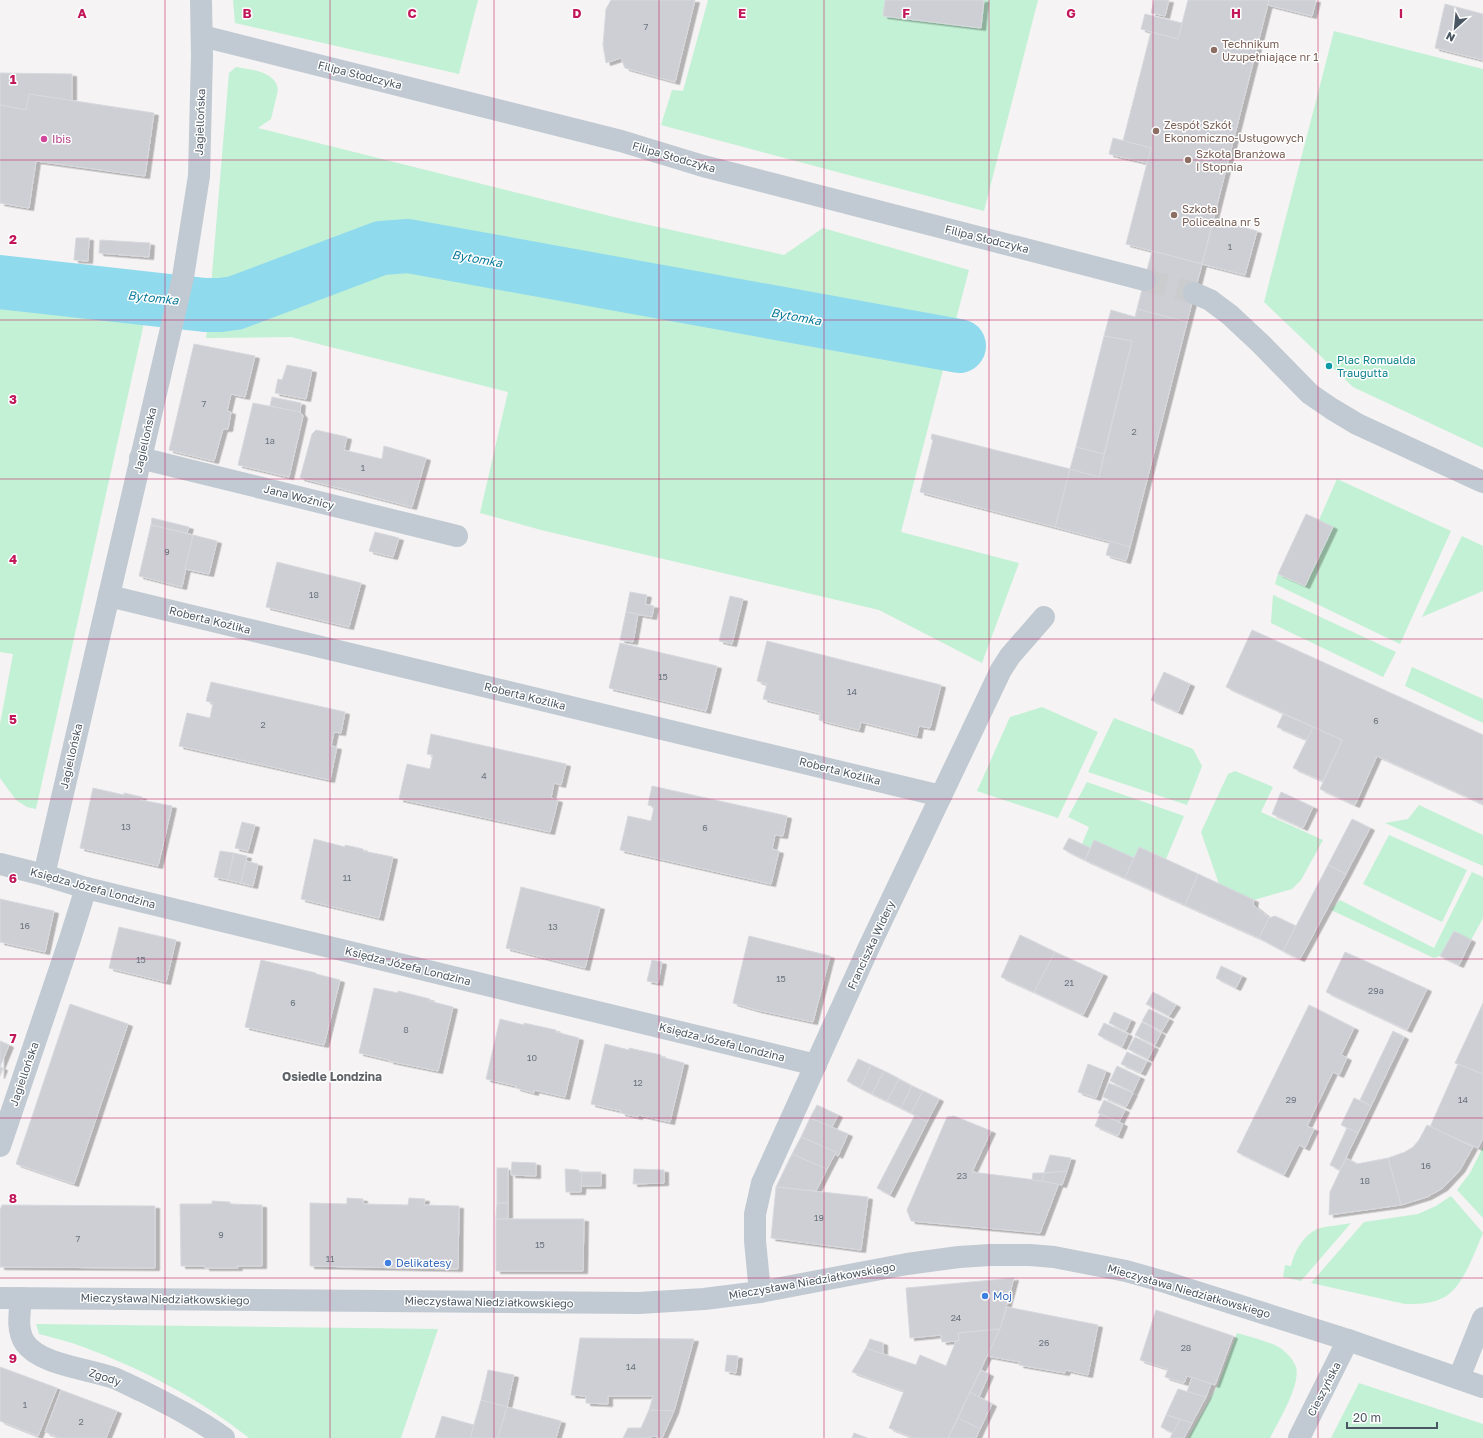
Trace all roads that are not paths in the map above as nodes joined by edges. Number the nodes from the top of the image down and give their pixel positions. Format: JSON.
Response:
{"nodes":[{"id":1,"x":201,"y":0,"type":"edge"},
{"id":2,"x":202,"y":36,"type":"junction"},
{"id":3,"x":1145,"y":280,"type":"tunnel mouth"},
{"id":4,"x":1194,"y":293,"type":"tunnel mouth"},
{"id":5,"x":140,"y":458,"type":"junction"},
{"id":6,"x":1483,"y":482,"type":"edge"},
{"id":7,"x":457,"y":536,"type":"dead end"},
{"id":8,"x":109,"y":596,"type":"junction"},
{"id":9,"x":1044,"y":617,"type":"dead end"},
{"id":10,"x":941,"y":796,"type":"junction"},
{"id":11,"x":0,"y":864,"type":"edge"},
{"id":12,"x":44,"y":875,"type":"junction"},
{"id":13,"x":86,"y":888,"type":"junction"},
{"id":14,"x":816,"y":1065,"type":"junction"},
{"id":15,"x":0,"y":1146,"type":"edge"},
{"id":16,"x":760,"y":1292,"type":"junction"},
{"id":17,"x":11,"y":1298,"type":"edge"},
{"id":18,"x":1483,"y":1318,"type":"edge"},
{"id":19,"x":1348,"y":1340,"type":"junction"},
{"id":20,"x":1459,"y":1378,"type":"junction"},
{"id":21,"x":1483,"y":1387,"type":"edge"},
{"id":22,"x":224,"y":1438,"type":"edge"},
{"id":23,"x":1299,"y":1438,"type":"edge"}],
"edges":[{"from":1,"to":2,"type":"street","name":"Jagiellońska"},
{"from":2,"to":3,"type":"street","name":"Filipa Słodczyka"},
{"from":2,"to":5,"type":"street","name":"Jagiellońska"},
{"from":4,"to":6,"type":"street"},
{"from":5,"to":7,"type":"street","name":"Jana Woźnicy"},
{"from":5,"to":8,"type":"street","name":"Jagiellońska"},
{"from":8,"to":10,"type":"street","name":"Roberta Koźlika"},
{"from":8,"to":12,"type":"street","name":"Jagiellońska"},
{"from":9,"to":10,"type":"street","name":"Franciszka Widery"},
{"from":10,"to":14,"type":"street","name":"Franciszka Widery"},
{"from":11,"to":12,"type":"street","name":"Księdza Józefa Londzina"},
{"from":12,"to":13,"type":"street","name":"Księdza Józefa Londzina"},
{"from":13,"to":14,"type":"street","name":"Księdza Józefa Londzina"},
{"from":13,"to":15,"type":"street","name":"Jagiellońska"},
{"from":14,"to":16,"type":"street","name":"Franciszka Widery"},
{"from":16,"to":17,"type":"street","name":"Mieczysława Niedziałkowskiego"},
{"from":16,"to":19,"type":"street","name":"Mieczysława Niedziałkowskiego"},
{"from":17,"to":22,"type":"street","name":"Zgody"},
{"from":18,"to":20,"type":"street"},
{"from":19,"to":20,"type":"street","name":"Mieczysława Niedziałkowskiego"},
{"from":19,"to":23,"type":"street","name":"Cieszyńska"},
{"from":20,"to":21,"type":"street","name":"Mieczysława Niedziałkowskiego"}]}
